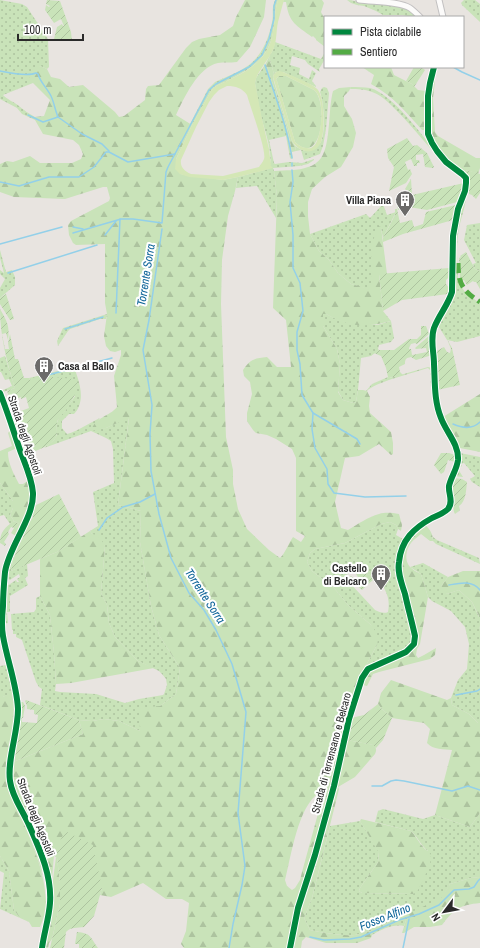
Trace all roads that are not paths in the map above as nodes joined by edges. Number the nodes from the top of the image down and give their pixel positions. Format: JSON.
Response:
{"nodes":[{"id":1,"x":359,"y":0,"type":"edge"},
{"id":2,"x":439,"y":0,"type":"edge"},
{"id":3,"x":419,"y":16,"type":"edge"},
{"id":4,"x":443,"y":16,"type":"edge"},
{"id":5,"x":434,"y":68,"type":"edge"},
{"id":6,"x":0,"y":393,"type":"edge"},
{"id":7,"x":42,"y":948,"type":"edge"},
{"id":8,"x":290,"y":948,"type":"edge"}],
"edges":[{"from":1,"to":3,"type":"street"},
{"from":2,"to":4,"type":"street"},
{"from":5,"to":8,"type":"street","name":"Strada di Terrensano e Belcaro"},
{"from":6,"to":7,"type":"street","name":"Strada degli Agostoli"}]}
